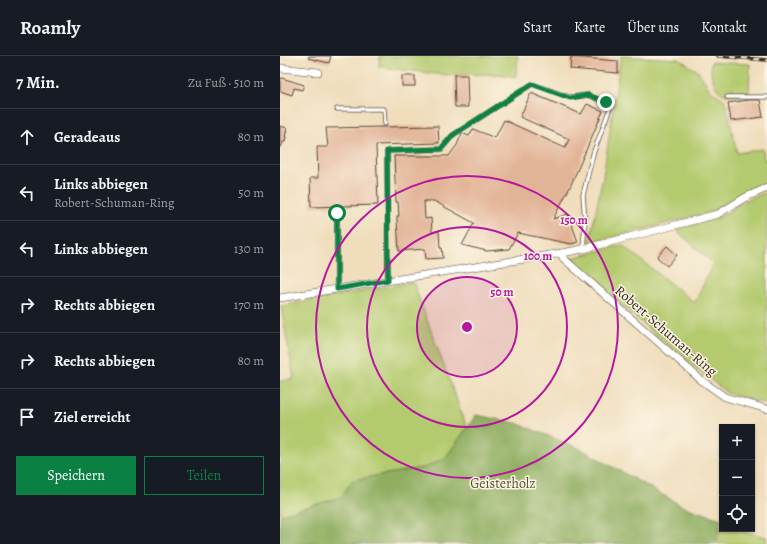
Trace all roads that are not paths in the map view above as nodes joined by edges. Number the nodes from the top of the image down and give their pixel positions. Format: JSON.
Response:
{"nodes":[{"id":1,"x":280,"y":68,"type":"edge"},
{"id":2,"x":318,"y":72,"type":"dead end"},
{"id":3,"x":727,"y":97,"type":"dead end"},
{"id":4,"x":767,"y":97,"type":"edge"},
{"id":5,"x":336,"y":109,"type":"dead end"},
{"id":6,"x":385,"y":124,"type":"dead end"},
{"id":7,"x":767,"y":188,"type":"edge"},
{"id":8,"x":337,"y":213,"type":"dead end"},
{"id":9,"x":583,"y":249,"type":"junction"},
{"id":10,"x":562,"y":253,"type":"junction"},
{"id":11,"x":388,"y":280,"type":"junction"},
{"id":12,"x":337,"y":289,"type":"junction"},
{"id":13,"x":280,"y":298,"type":"edge"},
{"id":14,"x":767,"y":409,"type":"edge"}],
"edges":[{"from":1,"to":2,"type":"street"},
{"from":3,"to":4,"type":"lane"},
{"from":5,"to":6,"type":"lane"},
{"from":7,"to":9,"type":"street"},
{"from":8,"to":12,"type":"lane"},
{"from":9,"to":10,"type":"street"},
{"from":9,"to":11,"type":"lane"},
{"from":10,"to":11,"type":"street"},
{"from":10,"to":14,"type":"street","name":"Robert-Schuman-Ring"},
{"from":11,"to":12,"type":"street"},
{"from":12,"to":13,"type":"street"}]}
